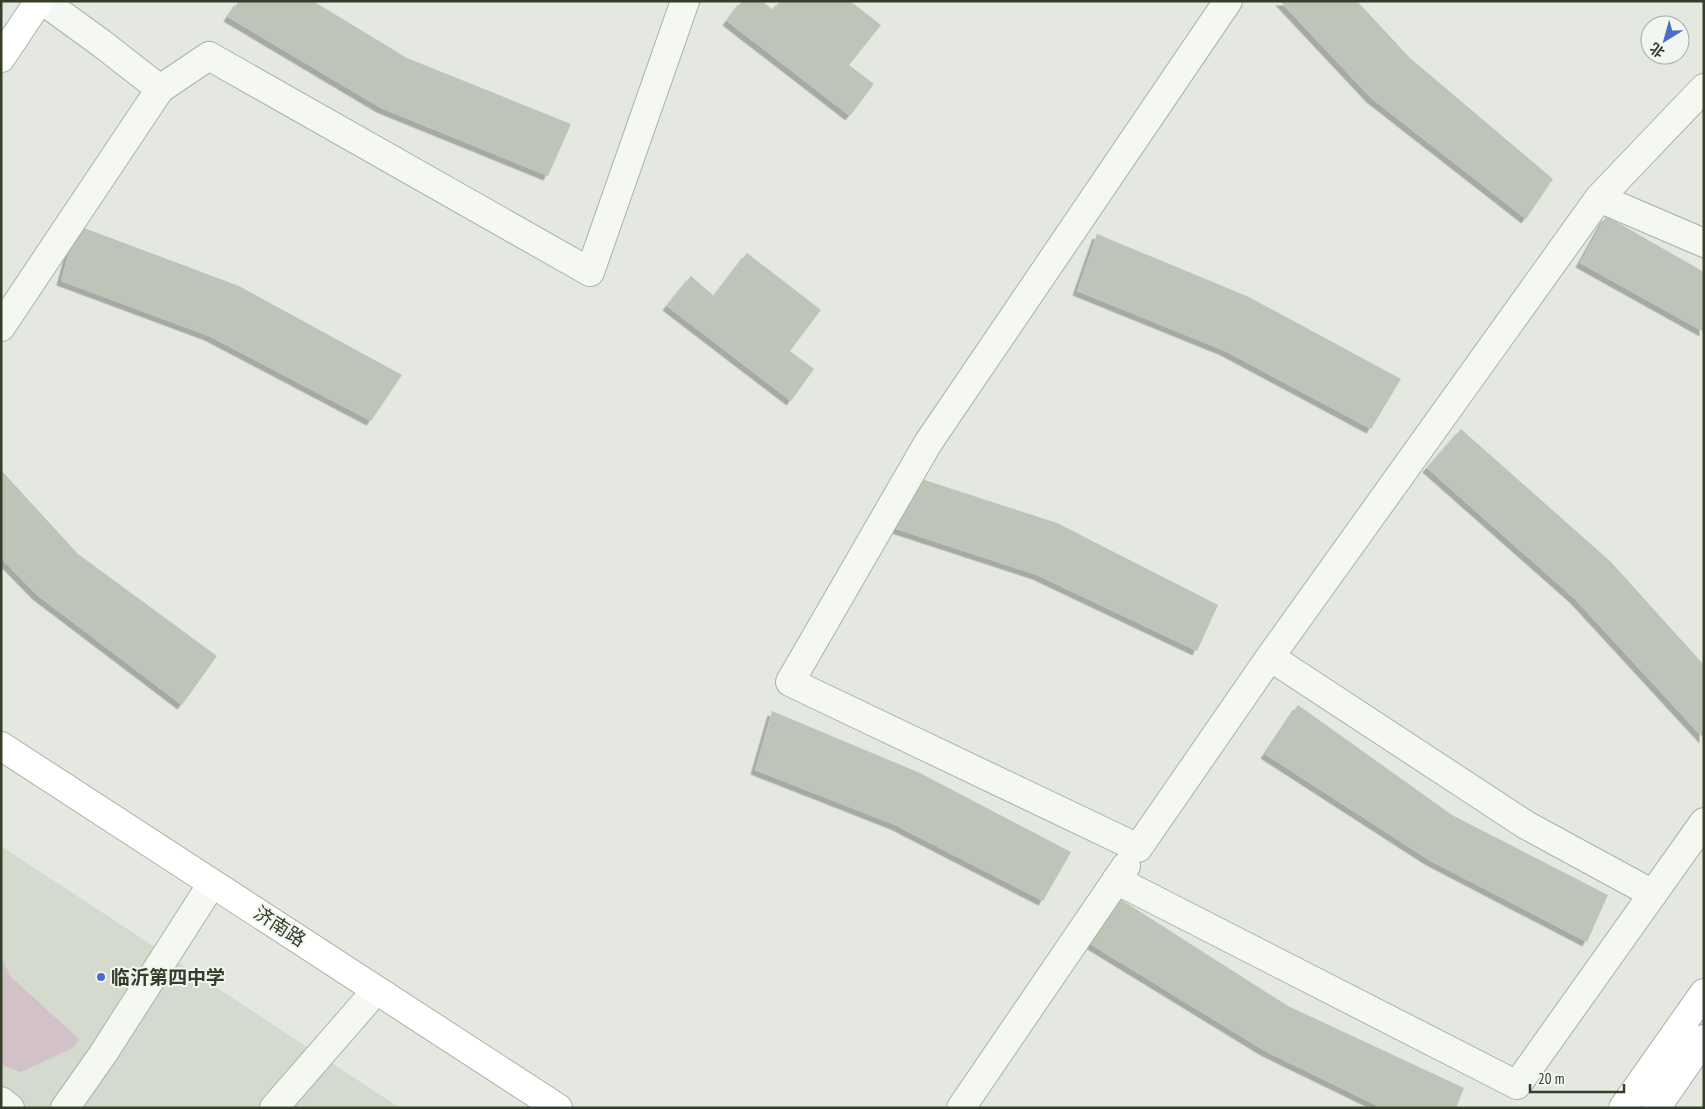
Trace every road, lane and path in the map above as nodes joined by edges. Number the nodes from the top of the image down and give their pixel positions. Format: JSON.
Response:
{"nodes":[{"id":1,"x":41,"y":1,"type":"edge"},
{"id":2,"x":685,"y":1,"type":"edge"},
{"id":3,"x":1228,"y":1,"type":"edge"},
{"id":4,"x":1,"y":58,"type":"edge"},
{"id":5,"x":1704,"y":88,"type":"edge"},
{"id":6,"x":160,"y":89,"type":"junction"},
{"id":7,"x":1599,"y":198,"type":"junction"},
{"id":8,"x":1704,"y":243,"type":"edge"},
{"id":9,"x":1,"y":327,"type":"edge"},
{"id":10,"x":1270,"y":657,"type":"junction"},
{"id":11,"x":1,"y":746,"type":"edge"},
{"id":12,"x":1,"y":764,"type":"edge"},
{"id":13,"x":1704,"y":822,"type":"edge"},
{"id":14,"x":1138,"y":848,"type":"junction"},
{"id":15,"x":1116,"y":880,"type":"junction"},
{"id":16,"x":1652,"y":894,"type":"junction"},
{"id":17,"x":204,"y":896,"type":"junction"},
{"id":18,"x":1704,"y":993,"type":"edge"},
{"id":19,"x":366,"y":1002,"type":"junction"},
{"id":20,"x":1704,"y":1039,"type":"edge"},
{"id":21,"x":1,"y":1101,"type":"edge"},
{"id":22,"x":10,"y":1108,"type":"edge"},
{"id":23,"x":65,"y":1108,"type":"edge"},
{"id":24,"x":274,"y":1108,"type":"edge"},
{"id":25,"x":528,"y":1108,"type":"edge"},
{"id":26,"x":558,"y":1108,"type":"edge"},
{"id":27,"x":961,"y":1108,"type":"edge"},
{"id":28,"x":1624,"y":1108,"type":"edge"},
{"id":29,"x":1656,"y":1108,"type":"edge"}],
"edges":[{"from":1,"to":4,"type":"street"},
{"from":1,"to":6,"type":"street"},
{"from":2,"to":6,"type":"street"},
{"from":3,"to":14,"type":"street"},
{"from":5,"to":7,"type":"street"},
{"from":6,"to":9,"type":"street"},
{"from":7,"to":8,"type":"street"},
{"from":7,"to":10,"type":"street"},
{"from":10,"to":14,"type":"street"},
{"from":10,"to":16,"type":"street"},
{"from":11,"to":26,"type":"street","name":"济南路"},
{"from":12,"to":17,"type":"street","name":"济南路"},
{"from":13,"to":16,"type":"street"},
{"from":14,"to":15,"type":"street"},
{"from":15,"to":16,"type":"street"},
{"from":15,"to":27,"type":"street"},
{"from":17,"to":19,"type":"street","name":"济南路"},
{"from":17,"to":23,"type":"street"},
{"from":18,"to":28,"type":"street"},
{"from":19,"to":24,"type":"street"},
{"from":19,"to":25,"type":"street","name":"济南路"},
{"from":20,"to":29,"type":"street"},
{"from":21,"to":22,"type":"street"}]}
